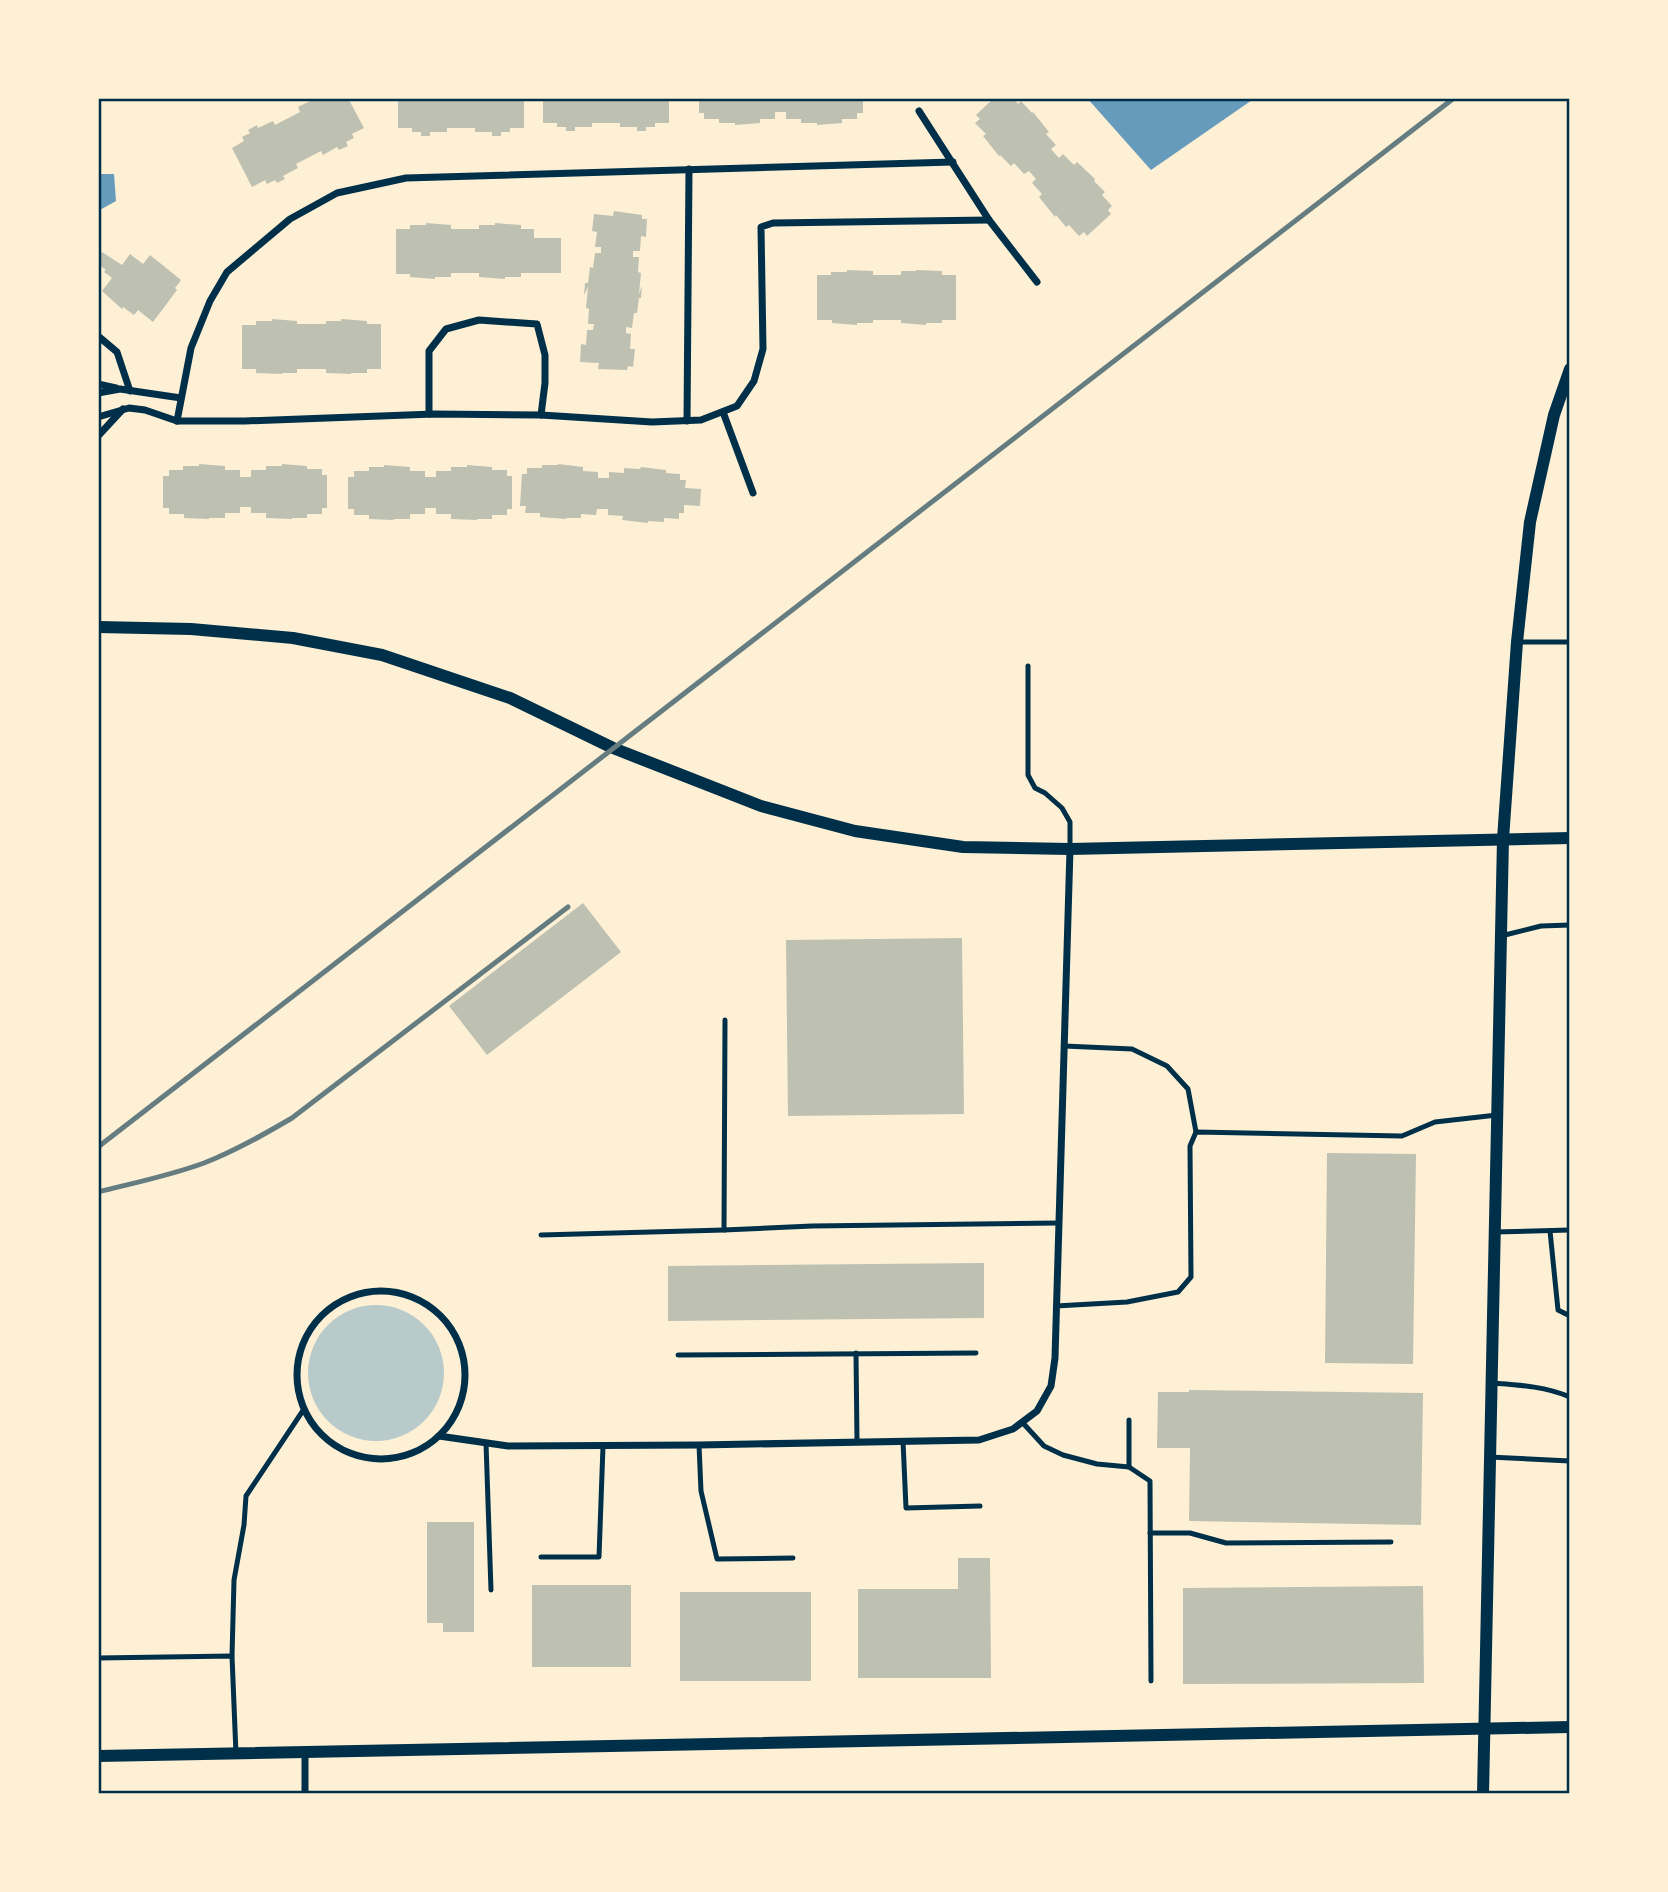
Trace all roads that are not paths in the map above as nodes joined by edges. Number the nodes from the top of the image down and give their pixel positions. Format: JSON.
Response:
{"nodes":[{"id":1,"x":919,"y":111,"type":"dead end"},
{"id":2,"x":953,"y":162,"type":"junction"},
{"id":3,"x":689,"y":169,"type":"junction"},
{"id":4,"x":989,"y":220,"type":"junction"},
{"id":5,"x":1037,"y":282,"type":"dead end"},
{"id":6,"x":98,"y":336,"type":"edge"},
{"id":7,"x":1570,"y":369,"type":"edge"},
{"id":8,"x":98,"y":384,"type":"edge"},
{"id":9,"x":127,"y":390,"type":"junction"},
{"id":10,"x":98,"y":393,"type":"edge"},
{"id":11,"x":181,"y":398,"type":"junction"},
{"id":12,"x":123,"y":409,"type":"junction"},
{"id":13,"x":723,"y":412,"type":"junction"},
{"id":14,"x":429,"y":414,"type":"junction"},
{"id":15,"x":541,"y":415,"type":"junction"},
{"id":16,"x":98,"y":417,"type":"edge"},
{"id":17,"x":177,"y":421,"type":"junction"},
{"id":18,"x":687,"y":421,"type":"junction"},
{"id":19,"x":98,"y":436,"type":"edge"},
{"id":20,"x":753,"y":493,"type":"dead end"},
{"id":21,"x":98,"y":626,"type":"edge"},
{"id":22,"x":1517,"y":642,"type":"junction"},
{"id":23,"x":1570,"y":642,"type":"edge"},
{"id":24,"x":1028,"y":666,"type":"dead end"},
{"id":25,"x":1570,"y":838,"type":"edge"},
{"id":26,"x":1503,"y":839,"type":"junction"},
{"id":27,"x":1070,"y":849,"type":"junction"},
{"id":28,"x":1570,"y":925,"type":"edge"},
{"id":29,"x":1501,"y":936,"type":"junction"},
{"id":30,"x":725,"y":1020,"type":"dead end"},
{"id":31,"x":1064,"y":1046,"type":"junction"},
{"id":32,"x":1497,"y":1115,"type":"junction"},
{"id":33,"x":1196,"y":1132,"type":"junction"},
{"id":34,"x":1059,"y":1223,"type":"junction"},
{"id":35,"x":724,"y":1230,"type":"junction"},
{"id":36,"x":1570,"y":1230,"type":"edge"},
{"id":37,"x":1550,"y":1231,"type":"junction"},
{"id":38,"x":1494,"y":1232,"type":"junction"},
{"id":39,"x":541,"y":1235,"type":"dead end"},
{"id":40,"x":1056,"y":1306,"type":"junction"},
{"id":41,"x":1570,"y":1316,"type":"edge"},
{"id":42,"x":856,"y":1353,"type":"junction"},
{"id":43,"x":976,"y":1353,"type":"dead end"},
{"id":44,"x":678,"y":1354,"type":"dead end"},
{"id":45,"x":1491,"y":1383,"type":"junction"},
{"id":46,"x":1570,"y":1396,"type":"edge"},
{"id":47,"x":304,"y":1409,"type":"junction"},
{"id":48,"x":1129,"y":1420,"type":"dead end"},
{"id":49,"x":1022,"y":1422,"type":"junction"},
{"id":50,"x":439,"y":1436,"type":"junction"},
{"id":51,"x":904,"y":1441,"type":"junction"},
{"id":52,"x":857,"y":1442,"type":"junction"},
{"id":53,"x":486,"y":1443,"type":"junction"},
{"id":54,"x":603,"y":1446,"type":"junction"},
{"id":55,"x":699,"y":1446,"type":"junction"},
{"id":56,"x":1489,"y":1457,"type":"junction"},
{"id":57,"x":1570,"y":1461,"type":"edge"},
{"id":58,"x":1129,"y":1467,"type":"junction"},
{"id":59,"x":980,"y":1506,"type":"dead end"},
{"id":60,"x":1150,"y":1533,"type":"junction"},
{"id":61,"x":1391,"y":1542,"type":"dead end"},
{"id":62,"x":541,"y":1557,"type":"dead end"},
{"id":63,"x":793,"y":1558,"type":"dead end"},
{"id":64,"x":491,"y":1590,"type":"dead end"},
{"id":65,"x":232,"y":1656,"type":"junction"},
{"id":66,"x":98,"y":1658,"type":"edge"},
{"id":67,"x":1151,"y":1681,"type":"dead end"},
{"id":68,"x":1570,"y":1727,"type":"edge"},
{"id":69,"x":1484,"y":1730,"type":"junction"},
{"id":70,"x":305,"y":1752,"type":"junction"},
{"id":71,"x":236,"y":1754,"type":"junction"},
{"id":72,"x":98,"y":1756,"type":"edge"},
{"id":73,"x":305,"y":1794,"type":"edge"},
{"id":74,"x":1483,"y":1794,"type":"edge"}],
"edges":[{"from":1,"to":2,"type":"street"},
{"from":2,"to":3,"type":"street"},
{"from":2,"to":4,"type":"street"},
{"from":3,"to":11,"type":"street"},
{"from":3,"to":18,"type":"street"},
{"from":4,"to":5,"type":"street"},
{"from":4,"to":13,"type":"street"},
{"from":6,"to":9,"type":"street"},
{"from":7,"to":22,"type":"street"},
{"from":8,"to":9,"type":"street"},
{"from":9,"to":10,"type":"street"},
{"from":9,"to":11,"type":"street"},
{"from":11,"to":17,"type":"street"},
{"from":12,"to":16,"type":"street"},
{"from":12,"to":17,"type":"street"},
{"from":12,"to":19,"type":"street"},
{"from":13,"to":18,"type":"street"},
{"from":13,"to":20,"type":"street"},
{"from":14,"to":15,"type":"street"},
{"from":14,"to":15,"type":"street"},
{"from":14,"to":17,"type":"street"},
{"from":15,"to":18,"type":"street"},
{"from":21,"to":27,"type":"street"},
{"from":22,"to":23,"type":"lane"},
{"from":22,"to":26,"type":"street"},
{"from":24,"to":27,"type":"lane"},
{"from":25,"to":26,"type":"street"},
{"from":26,"to":27,"type":"street"},
{"from":26,"to":29,"type":"street"},
{"from":27,"to":31,"type":"street"},
{"from":28,"to":29,"type":"lane"},
{"from":29,"to":32,"type":"street"},
{"from":30,"to":35,"type":"lane"},
{"from":31,"to":33,"type":"lane"},
{"from":31,"to":34,"type":"street"},
{"from":32,"to":33,"type":"lane"},
{"from":32,"to":38,"type":"street"},
{"from":33,"to":40,"type":"lane"},
{"from":34,"to":35,"type":"lane"},
{"from":34,"to":40,"type":"street"},
{"from":35,"to":39,"type":"lane"},
{"from":36,"to":37,"type":"lane"},
{"from":37,"to":38,"type":"lane"},
{"from":37,"to":41,"type":"lane"},
{"from":38,"to":45,"type":"street"},
{"from":40,"to":49,"type":"street"},
{"from":42,"to":43,"type":"lane"},
{"from":42,"to":44,"type":"lane"},
{"from":42,"to":52,"type":"lane"},
{"from":45,"to":46,"type":"lane"},
{"from":45,"to":56,"type":"street"},
{"from":47,"to":50,"type":"street"},
{"from":47,"to":50,"type":"street"},
{"from":47,"to":65,"type":"lane"},
{"from":48,"to":58,"type":"lane"},
{"from":49,"to":51,"type":"street"},
{"from":49,"to":58,"type":"lane"},
{"from":50,"to":53,"type":"street"},
{"from":51,"to":52,"type":"street"},
{"from":51,"to":59,"type":"lane"},
{"from":52,"to":55,"type":"street"},
{"from":53,"to":54,"type":"street"},
{"from":53,"to":64,"type":"lane"},
{"from":54,"to":55,"type":"street"},
{"from":54,"to":62,"type":"lane"},
{"from":55,"to":63,"type":"lane"},
{"from":56,"to":57,"type":"lane"},
{"from":56,"to":69,"type":"street"},
{"from":58,"to":60,"type":"lane"},
{"from":60,"to":61,"type":"lane"},
{"from":60,"to":67,"type":"lane"},
{"from":65,"to":66,"type":"lane"},
{"from":65,"to":71,"type":"lane"},
{"from":68,"to":69,"type":"street"},
{"from":69,"to":70,"type":"street"},
{"from":69,"to":74,"type":"street"},
{"from":70,"to":71,"type":"street"},
{"from":70,"to":73,"type":"street"},
{"from":71,"to":72,"type":"street"}]}
